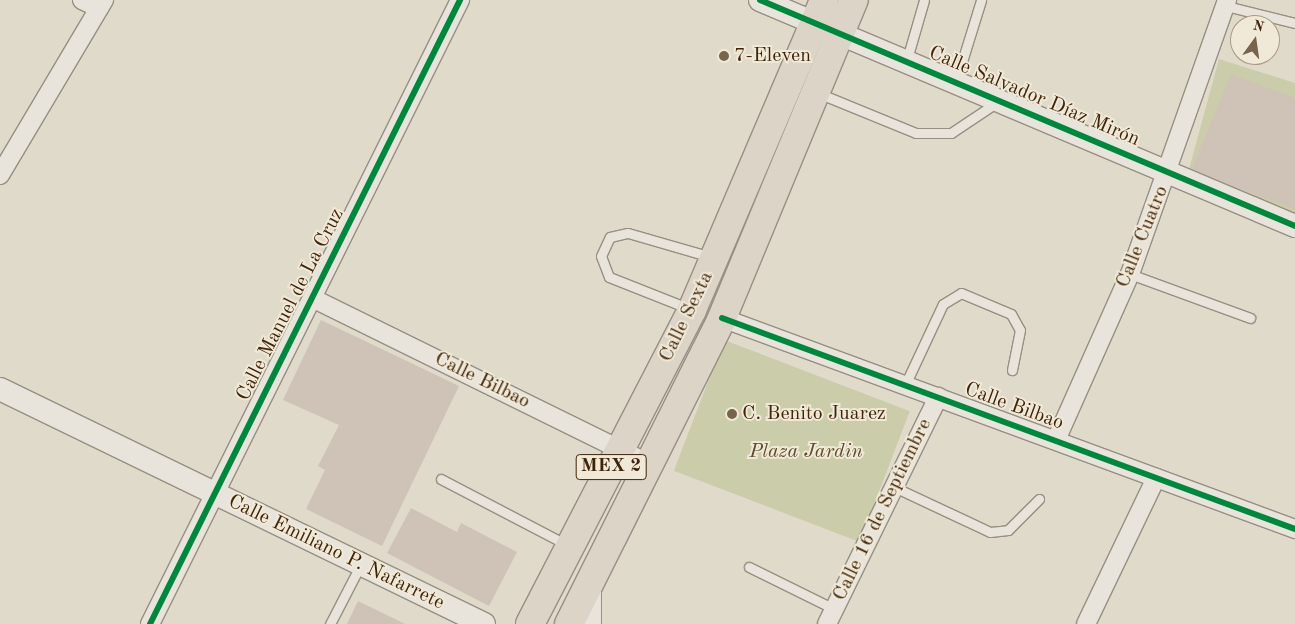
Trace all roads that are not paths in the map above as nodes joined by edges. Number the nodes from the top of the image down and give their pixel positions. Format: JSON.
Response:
{"nodes":[{"id":1,"x":82,"y":0,"type":"edge"},
{"id":2,"x":460,"y":0,"type":"edge"},
{"id":3,"x":760,"y":0,"type":"edge"},
{"id":4,"x":854,"y":0,"type":"edge"},
{"id":5,"x":924,"y":0,"type":"edge"},
{"id":6,"x":981,"y":0,"type":"edge"},
{"id":7,"x":1226,"y":3,"type":"edge"},
{"id":8,"x":101,"y":4,"type":"edge"},
{"id":9,"x":820,"y":11,"type":"edge"},
{"id":10,"x":1295,"y":23,"type":"edge"},
{"id":11,"x":843,"y":33,"type":"junction"},
{"id":12,"x":907,"y":59,"type":"junction"},
{"id":13,"x":956,"y":81,"type":"junction"},
{"id":14,"x":818,"y":93,"type":"junction"},
{"id":15,"x":999,"y":100,"type":"junction"},
{"id":16,"x":1169,"y":172,"type":"junction"},
{"id":17,"x":0,"y":175,"type":"edge"},
{"id":18,"x":1295,"y":226,"type":"edge"},
{"id":19,"x":716,"y":258,"type":"junction"},
{"id":20,"x":1130,"y":274,"type":"junction"},
{"id":21,"x":314,"y":299,"type":"junction"},
{"id":22,"x":692,"y":310,"type":"junction"},
{"id":23,"x":722,"y":318,"type":"junction"},
{"id":24,"x":1250,"y":318,"type":"dead end"},
{"id":25,"x":1012,"y":370,"type":"dead end"},
{"id":26,"x":905,"y":385,"type":"junction"},
{"id":27,"x":0,"y":389,"type":"edge"},
{"id":28,"x":938,"y":397,"type":"junction"},
{"id":29,"x":1056,"y":440,"type":"junction"},
{"id":30,"x":620,"y":449,"type":"junction"},
{"id":31,"x":649,"y":464,"type":"junction"},
{"id":32,"x":1156,"y":478,"type":"junction"},
{"id":33,"x":441,"y":479,"type":"dead end"},
{"id":34,"x":894,"y":487,"type":"junction"},
{"id":35,"x":212,"y":493,"type":"junction"},
{"id":36,"x":1039,"y":499,"type":"dead end"},
{"id":37,"x":1295,"y":529,"type":"edge"},
{"id":38,"x":570,"y":546,"type":"junction"},
{"id":39,"x":360,"y":566,"type":"junction"},
{"id":40,"x":749,"y":567,"type":"dead end"},
{"id":41,"x":592,"y":577,"type":"junction"},
{"id":42,"x":831,"y":616,"type":"edge"},
{"id":43,"x":150,"y":624,"type":"edge"},
{"id":44,"x":330,"y":624,"type":"edge"},
{"id":45,"x":484,"y":624,"type":"edge"},
{"id":46,"x":530,"y":624,"type":"edge"},
{"id":47,"x":569,"y":624,"type":"edge"},
{"id":48,"x":592,"y":624,"type":"edge"},
{"id":49,"x":1086,"y":624,"type":"edge"}],
"edges":[{"from":1,"to":8,"type":"street"},
{"from":2,"to":21,"type":"street","name":"Calle Manuel de La Cruz"},
{"from":3,"to":9,"type":"street","name":"Calle Salvador Díaz Mirón"},
{"from":4,"to":11,"type":"main road","name":"Calle Sexta","number":"MEX 2"},
{"from":5,"to":12,"type":"lane"},
{"from":6,"to":13,"type":"lane"},
{"from":7,"to":10,"type":"lane"},
{"from":7,"to":16,"type":"street","name":"Calle Cuatro"},
{"from":8,"to":17,"type":"street"},
{"from":9,"to":11,"type":"street","name":"Calle Salvador Díaz Mirón"},
{"from":9,"to":19,"type":"main road","name":"Calle Sexta","number":"MEX 2"},
{"from":11,"to":12,"type":"street","name":"Calle Salvador Díaz Mirón"},
{"from":11,"to":14,"type":"main road","name":"Calle Sexta","number":"MEX 2"},
{"from":12,"to":13,"type":"street","name":"Calle Salvador Díaz Mirón"},
{"from":13,"to":15,"type":"street","name":"Calle Salvador Díaz Mirón"},
{"from":14,"to":15,"type":"lane"},
{"from":14,"to":23,"type":"main road","name":"Calle Sexta","number":"MEX 2"},
{"from":15,"to":16,"type":"street","name":"Calle Salvador Díaz Mirón"},
{"from":16,"to":18,"type":"street","name":"Calle Salvador Díaz Mirón"},
{"from":16,"to":20,"type":"street","name":"Calle Cuatro"},
{"from":19,"to":22,"type":"main road","name":"Calle Sexta","number":"MEX 2"},
{"from":19,"to":22,"type":"lane"},
{"from":20,"to":24,"type":"lane"},
{"from":20,"to":29,"type":"street","name":"Calle Cuatro"},
{"from":21,"to":30,"type":"street","name":"Calle Bilbao"},
{"from":21,"to":35,"type":"street","name":"Calle Manuel de La Cruz"},
{"from":22,"to":30,"type":"main road","name":"Calle Sexta","number":"MEX 2"},
{"from":23,"to":26,"type":"street","name":"Calle Bilbao"},
{"from":23,"to":31,"type":"main road","name":"Calle Sexta","number":"MEX 2"},
{"from":25,"to":26,"type":"lane"},
{"from":26,"to":28,"type":"street","name":"Calle Bilbao"},
{"from":27,"to":35,"type":"street","name":"Calle Emiliano P. Nafarrete"},
{"from":28,"to":29,"type":"street","name":"Calle Bilbao"},
{"from":28,"to":34,"type":"street","name":"Calle 16 de Septiembre"},
{"from":29,"to":32,"type":"street","name":"Calle Bilbao"},
{"from":30,"to":31,"type":"street","name":"Calle Bilbao"},
{"from":30,"to":38,"type":"main road","name":"Calle Sexta","number":"MEX 2"},
{"from":31,"to":41,"type":"main road","name":"Calle Sexta","number":"MEX 2"},
{"from":32,"to":37,"type":"street","name":"Calle Bilbao"},
{"from":32,"to":49,"type":"street"},
{"from":33,"to":38,"type":"lane"},
{"from":34,"to":36,"type":"lane"},
{"from":34,"to":42,"type":"street","name":"Calle 16 de Septiembre"},
{"from":35,"to":39,"type":"street","name":"Calle Emiliano P. Nafarrete"},
{"from":35,"to":43,"type":"street","name":"Calle Manuel de La Cruz"},
{"from":38,"to":46,"type":"main road","name":"Calle Sexta","number":"MEX 2"},
{"from":39,"to":44,"type":"lane"},
{"from":39,"to":45,"type":"street","name":"Calle Emiliano P. Nafarrete"},
{"from":40,"to":42,"type":"lane"},
{"from":41,"to":47,"type":"main road","name":"Calle Sexta","number":"MEX 2"},
{"from":41,"to":48,"type":"street","name":"Calle Sexta"}]}
